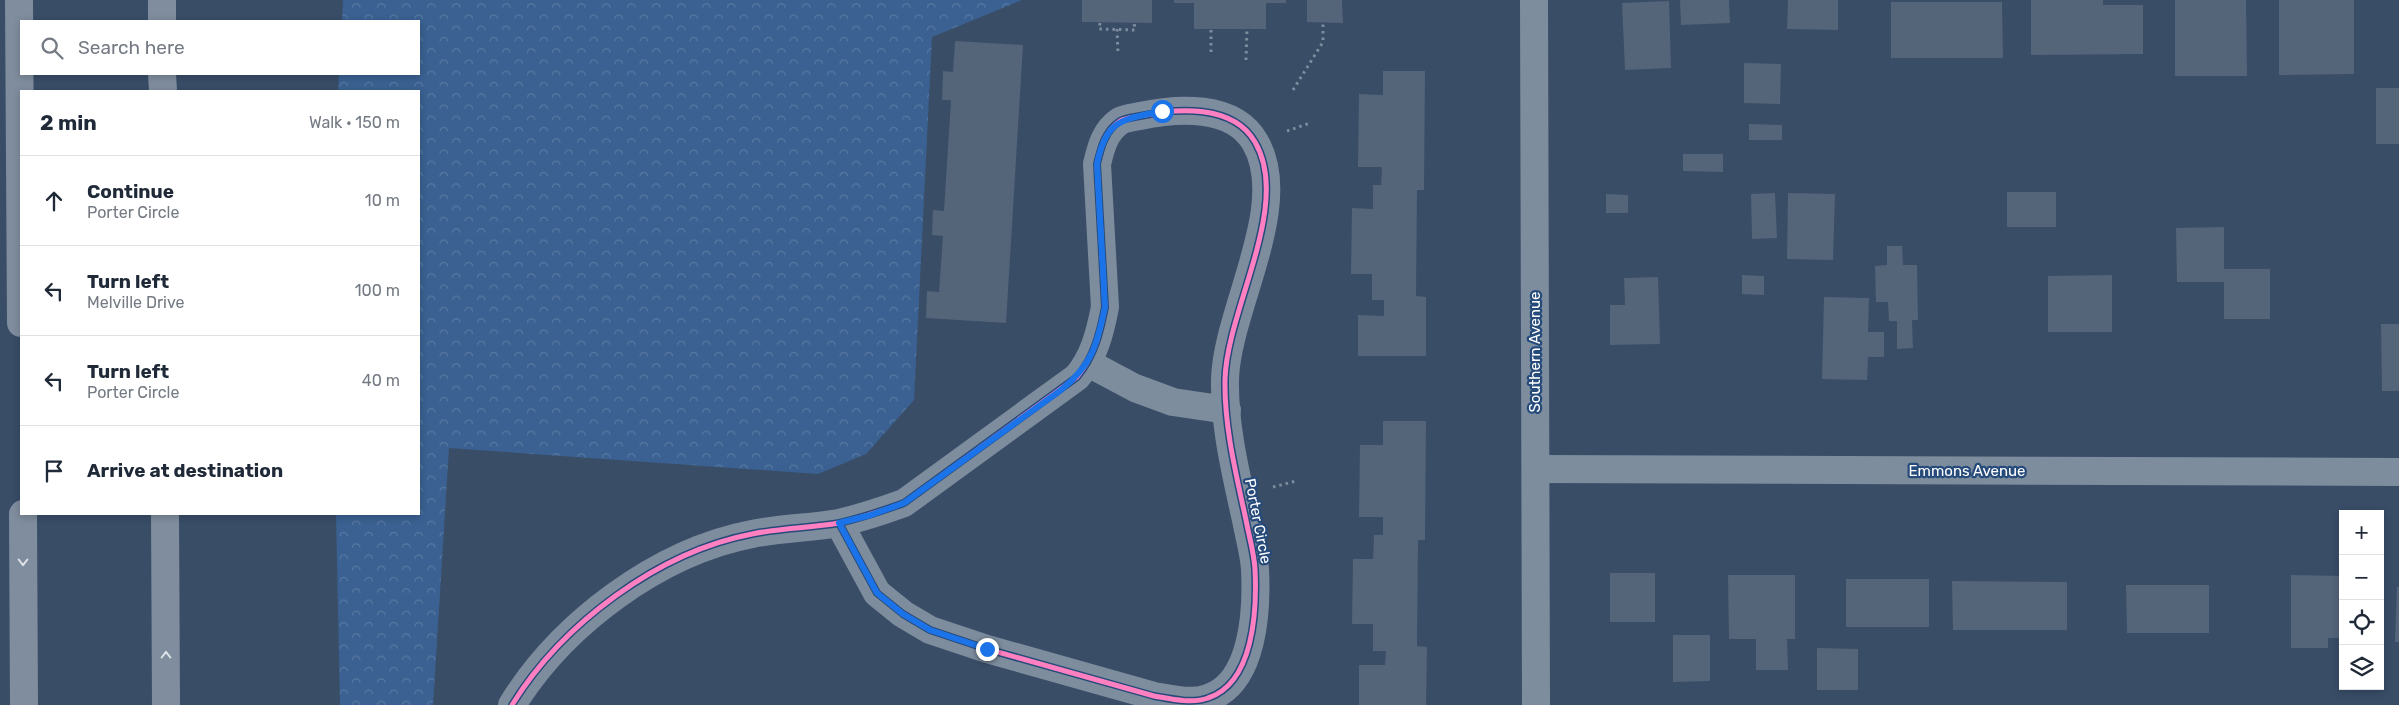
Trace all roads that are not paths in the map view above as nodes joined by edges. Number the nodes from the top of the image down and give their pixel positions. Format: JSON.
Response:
{"nodes":[{"id":1,"x":19,"y":0,"type":"edge"},
{"id":2,"x":162,"y":0,"type":"edge"},
{"id":3,"x":1534,"y":0,"type":"edge"},
{"id":4,"x":162,"y":20,"type":"edge"},
{"id":5,"x":162,"y":75,"type":"edge"},
{"id":6,"x":162,"y":90,"type":"edge"},
{"id":7,"x":20,"y":162,"type":"edge"},
{"id":8,"x":1088,"y":363,"type":"junction"},
{"id":9,"x":1226,"y":410,"type":"junction"},
{"id":10,"x":1536,"y":469,"type":"junction"},
{"id":11,"x":2399,"y":472,"type":"edge"},
{"id":12,"x":23,"y":515,"type":"edge"},
{"id":13,"x":165,"y":515,"type":"edge"},
{"id":14,"x":839,"y":523,"type":"junction"},
{"id":15,"x":24,"y":705,"type":"edge"},
{"id":16,"x":166,"y":705,"type":"edge"},
{"id":17,"x":513,"y":705,"type":"edge"},
{"id":18,"x":1536,"y":705,"type":"edge"}],
"edges":[{"from":1,"to":7,"type":"highway"},
{"from":2,"to":4,"type":"highway"},
{"from":3,"to":10,"type":"street","name":"Southern Avenue"},
{"from":5,"to":6,"type":"highway"},
{"from":8,"to":9,"type":"street"},
{"from":8,"to":9,"type":"street","name":"Porter Circle"},
{"from":8,"to":14,"type":"street"},
{"from":9,"to":14,"type":"street","name":"Porter Circle"},
{"from":10,"to":11,"type":"street","name":"Emmons Avenue"},
{"from":10,"to":18,"type":"street","name":"Southern Avenue"},
{"from":12,"to":15,"type":"highway","one_way":true},
{"from":16,"to":13,"type":"highway","one_way":true},
{"from":14,"to":17,"type":"street"}]}
